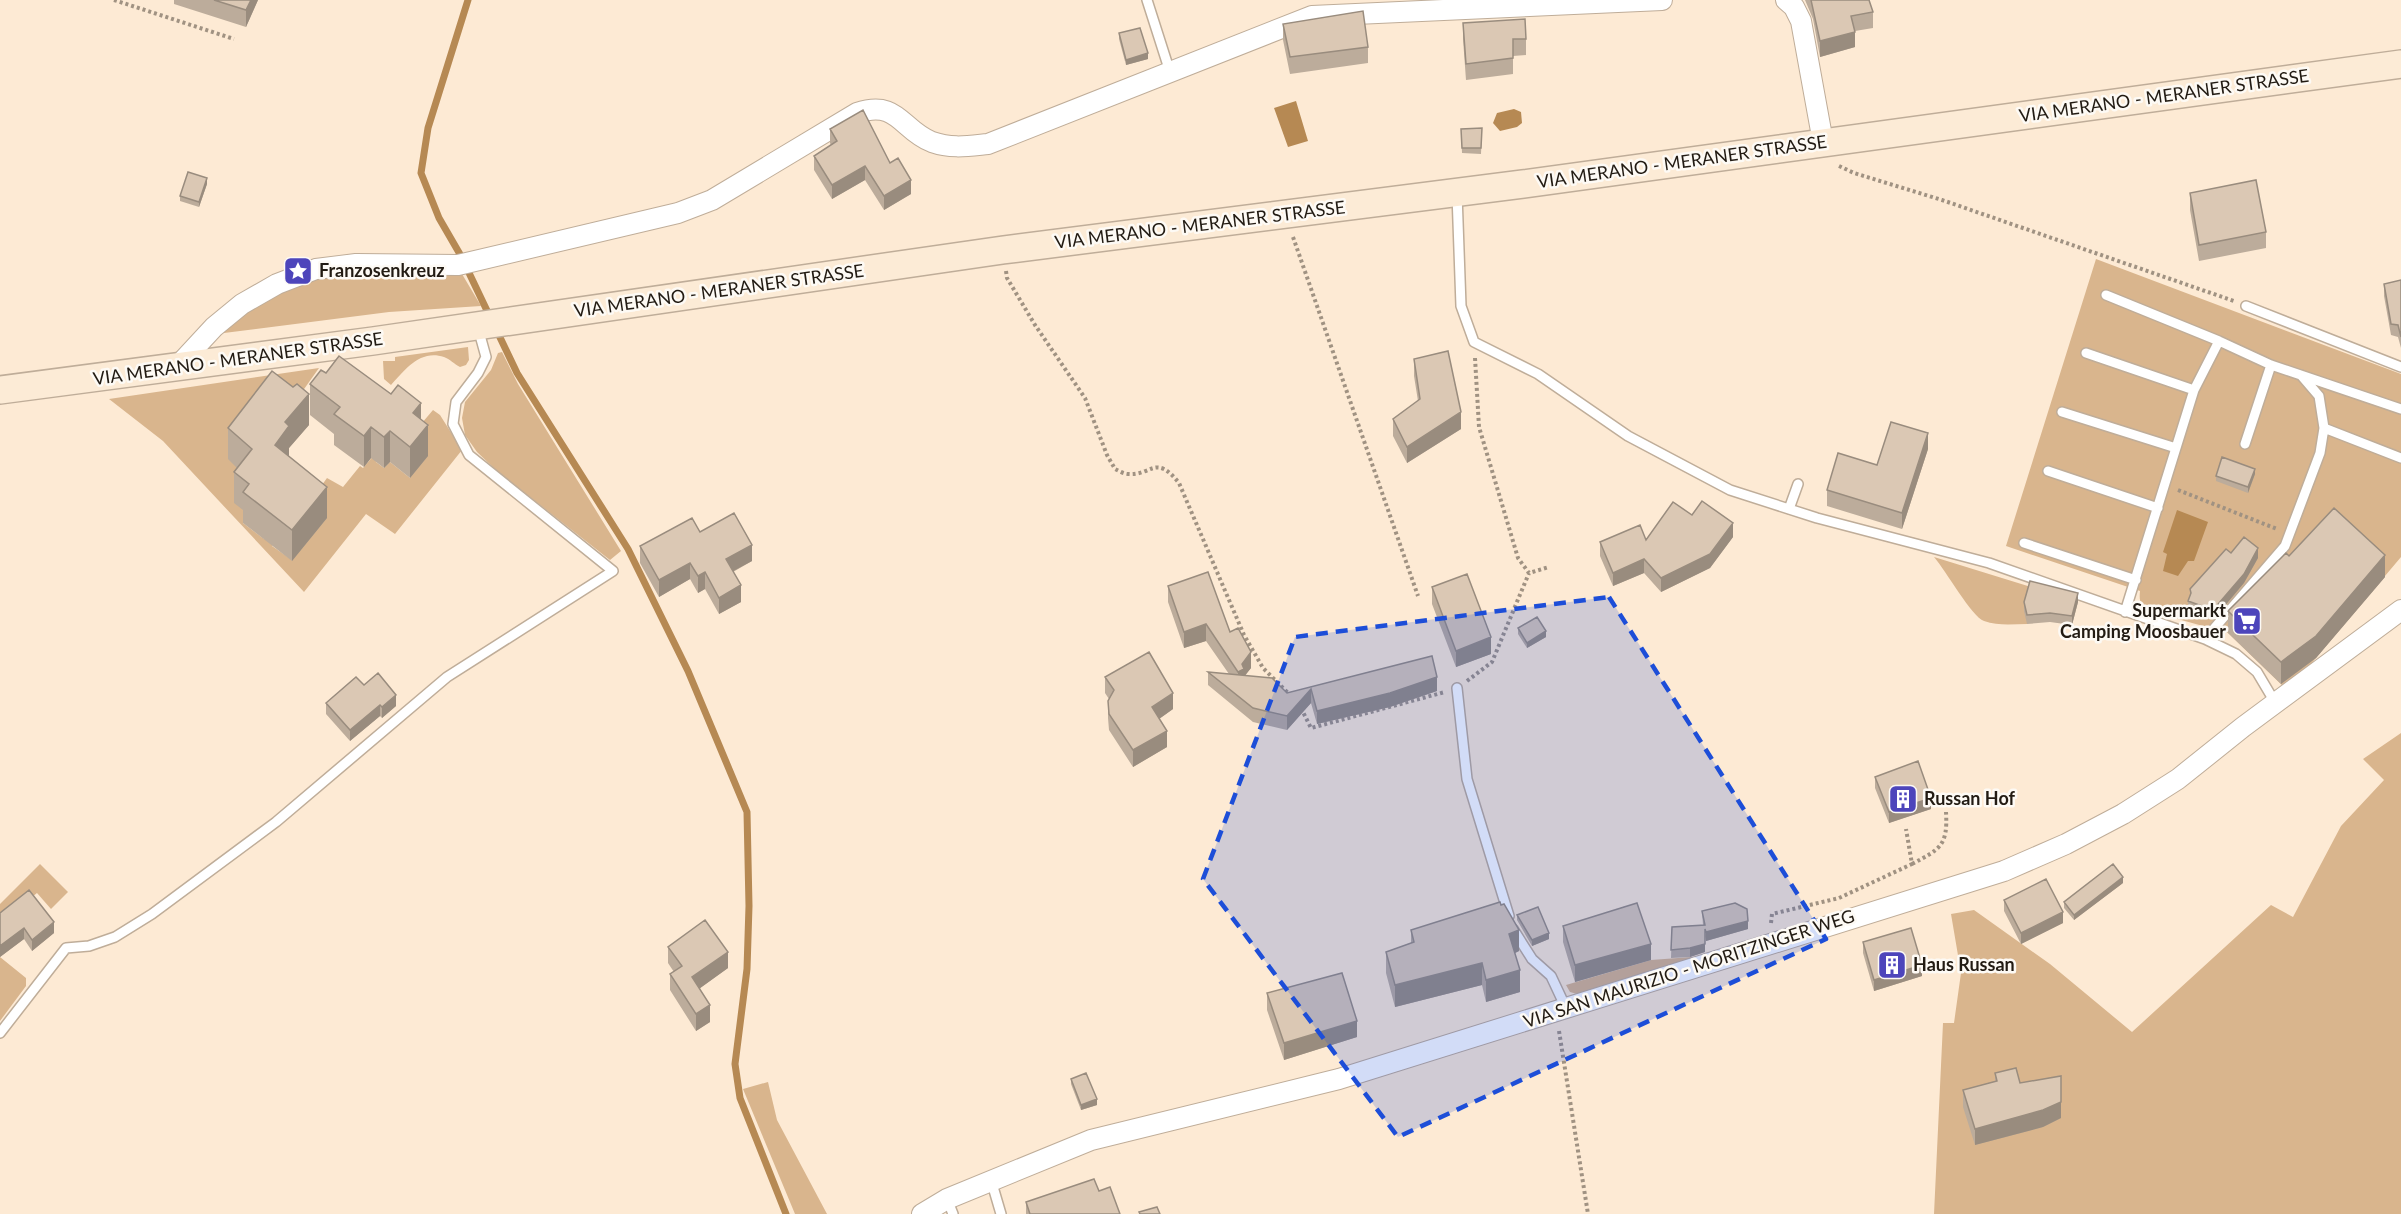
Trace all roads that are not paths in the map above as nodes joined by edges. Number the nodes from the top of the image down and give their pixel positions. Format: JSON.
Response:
{"nodes":[{"id":1,"x":1147,"y":0,"type":"edge"},
{"id":2,"x":1662,"y":0,"type":"edge"},
{"id":3,"x":1786,"y":0,"type":"edge"},
{"id":4,"x":2401,"y":63,"type":"edge"},
{"id":5,"x":1170,"y":72,"type":"junction"},
{"id":6,"x":1823,"y":142,"type":"junction"},
{"id":7,"x":1457,"y":200,"type":"junction"},
{"id":8,"x":2106,"y":295,"type":"dead end"},
{"id":9,"x":2247,"y":306,"type":"road end"},
{"id":10,"x":490,"y":324,"type":"junction"},
{"id":11,"x":2219,"y":340,"type":"junction"},
{"id":12,"x":2086,"y":353,"type":"dead end"},
{"id":13,"x":2271,"y":365,"type":"junction"},
{"id":14,"x":2401,"y":367,"type":"edge"},
{"id":15,"x":176,"y":368,"type":"junction"},
{"id":16,"x":2300,"y":374,"type":"junction"},
{"id":17,"x":0,"y":390,"type":"edge"},
{"id":18,"x":2194,"y":390,"type":"junction"},
{"id":19,"x":2401,"y":409,"type":"edge"},
{"id":20,"x":2062,"y":412,"type":"dead end"},
{"id":21,"x":2324,"y":428,"type":"junction"},
{"id":22,"x":2245,"y":444,"type":"dead end"},
{"id":23,"x":2176,"y":448,"type":"junction"},
{"id":24,"x":2401,"y":458,"type":"edge"},
{"id":25,"x":2048,"y":471,"type":"dead end"},
{"id":26,"x":1798,"y":484,"type":"dead end"},
{"id":27,"x":2158,"y":508,"type":"junction"},
{"id":28,"x":1789,"y":509,"type":"junction"},
{"id":29,"x":2024,"y":543,"type":"dead end"},
{"id":30,"x":2136,"y":580,"type":"junction"},
{"id":31,"x":2401,"y":610,"type":"edge"},
{"id":32,"x":2125,"y":612,"type":"junction"},
{"id":33,"x":2205,"y":639,"type":"junction"},
{"id":34,"x":1456,"y":688,"type":"road end"},
{"id":35,"x":2276,"y":704,"type":"junction"},
{"id":36,"x":1561,"y":1010,"type":"junction"},
{"id":37,"x":0,"y":1033,"type":"edge"},
{"id":38,"x":992,"y":1180,"type":"junction"},
{"id":39,"x":950,"y":1207,"type":"edge"},
{"id":40,"x":922,"y":1214,"type":"edge"},
{"id":41,"x":1001,"y":1214,"type":"edge"}],
"edges":[{"from":1,"to":5,"type":"lane"},
{"from":2,"to":5,"type":"street"},
{"from":3,"to":6,"type":"street"},
{"from":4,"to":6,"type":"main road","name":"VIA MERANO - MERANER STRASSE"},
{"from":5,"to":15,"type":"street"},
{"from":6,"to":7,"type":"main road","name":"VIA MERANO - MERANER STRASSE"},
{"from":7,"to":10,"type":"main road","name":"VIA MERANO - MERANER STRASSE"},
{"from":7,"to":28,"type":"lane"},
{"from":8,"to":11,"type":"lane"},
{"from":9,"to":14,"type":"lane"},
{"from":10,"to":15,"type":"main road","name":"VIA MERANO - MERANER STRASSE"},
{"from":10,"to":37,"type":"lane"},
{"from":11,"to":13,"type":"lane"},
{"from":11,"to":18,"type":"lane"},
{"from":12,"to":18,"type":"lane"},
{"from":13,"to":16,"type":"lane"},
{"from":13,"to":22,"type":"lane"},
{"from":15,"to":17,"type":"main road","name":"VIA MERANO - MERANER STRASSE"},
{"from":16,"to":19,"type":"lane"},
{"from":16,"to":21,"type":"lane"},
{"from":18,"to":23,"type":"lane"},
{"from":20,"to":23,"type":"lane"},
{"from":21,"to":24,"type":"lane"},
{"from":21,"to":33,"type":"lane"},
{"from":23,"to":27,"type":"lane"},
{"from":25,"to":27,"type":"lane"},
{"from":26,"to":28,"type":"lane"},
{"from":27,"to":30,"type":"lane"},
{"from":28,"to":32,"type":"lane"},
{"from":29,"to":30,"type":"lane"},
{"from":30,"to":32,"type":"lane"},
{"from":31,"to":35,"type":"street","name":"VIA SAN MAURIZIO - MORITZINGER WEG"},
{"from":32,"to":33,"type":"lane"},
{"from":33,"to":35,"type":"lane"},
{"from":34,"to":36,"type":"lane"},
{"from":35,"to":36,"type":"street","name":"VIA SAN MAURIZIO - MORITZINGER WEG"},
{"from":36,"to":38,"type":"street","name":"VIA SAN MAURIZIO - MORITZINGER WEG"},
{"from":38,"to":39,"type":"street","name":"VIA SAN MAURIZIO - MORITZINGER WEG"},
{"from":38,"to":41,"type":"lane"},
{"from":39,"to":40,"type":"street","name":"VIA SAN MAURIZIO - MORITZINGER WEG"}]}
